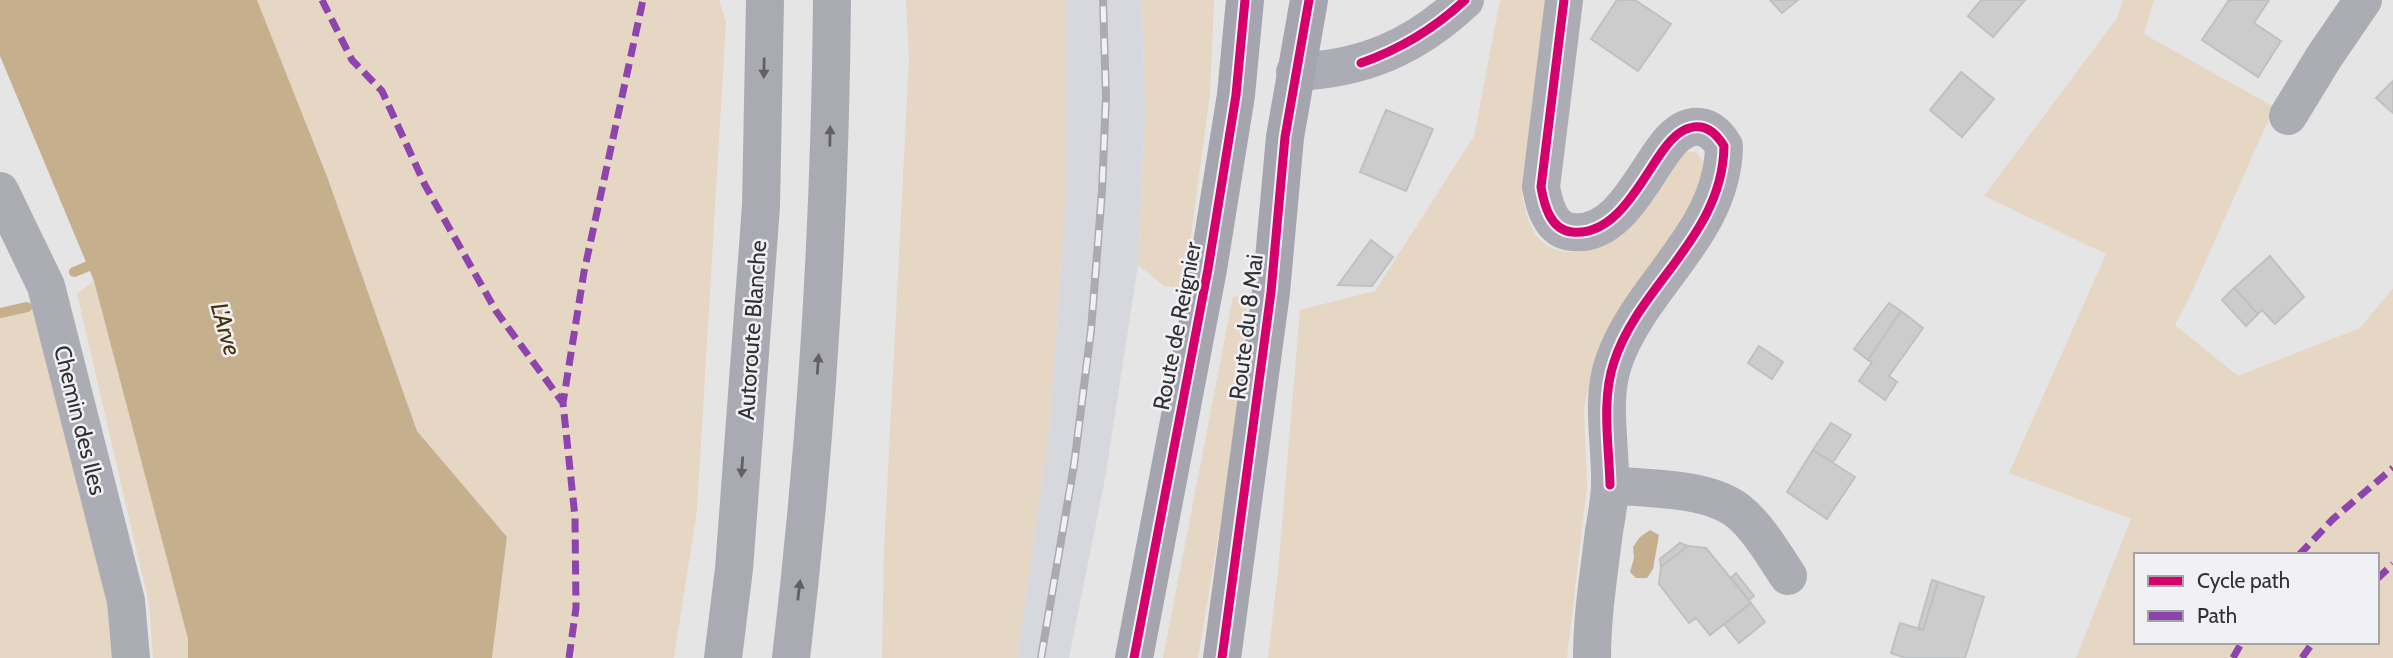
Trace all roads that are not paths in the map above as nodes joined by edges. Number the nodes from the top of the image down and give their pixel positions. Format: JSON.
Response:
{"nodes":[{"id":1,"x":765,"y":0,"type":"edge"},
{"id":2,"x":832,"y":0,"type":"edge"},
{"id":3,"x":1245,"y":0,"type":"edge"},
{"id":4,"x":1309,"y":0,"type":"edge"},
{"id":5,"x":1465,"y":0,"type":"edge"},
{"id":6,"x":1564,"y":0,"type":"edge"},
{"id":7,"x":2363,"y":0,"type":"edge"},
{"id":8,"x":1295,"y":72,"type":"junction"},
{"id":9,"x":2288,"y":116,"type":"dead end"},
{"id":10,"x":0,"y":191,"type":"edge"},
{"id":11,"x":1611,"y":485,"type":"junction"},
{"id":12,"x":1788,"y":576,"type":"dead end"},
{"id":13,"x":131,"y":658,"type":"edge"},
{"id":14,"x":723,"y":658,"type":"edge"},
{"id":15,"x":791,"y":658,"type":"edge"},
{"id":16,"x":1134,"y":658,"type":"edge"},
{"id":17,"x":1222,"y":658,"type":"edge"},
{"id":18,"x":1592,"y":658,"type":"edge"}],
"edges":[{"from":1,"to":14,"type":"highway","name":"Autoroute Blanche","one_way":true},
{"from":15,"to":2,"type":"highway","one_way":true},
{"from":3,"to":16,"type":"main road","name":"Route de Reignier"},
{"from":4,"to":8,"type":"main road","name":"Route du 8 Mai"},
{"from":5,"to":8,"type":"street"},
{"from":6,"to":11,"type":"street"},
{"from":7,"to":9,"type":"street"},
{"from":8,"to":17,"type":"main road","name":"Route du 8 Mai"},
{"from":10,"to":13,"type":"street","name":"Chemin des Iles"},
{"from":11,"to":12,"type":"street"},
{"from":11,"to":18,"type":"street"}]}
